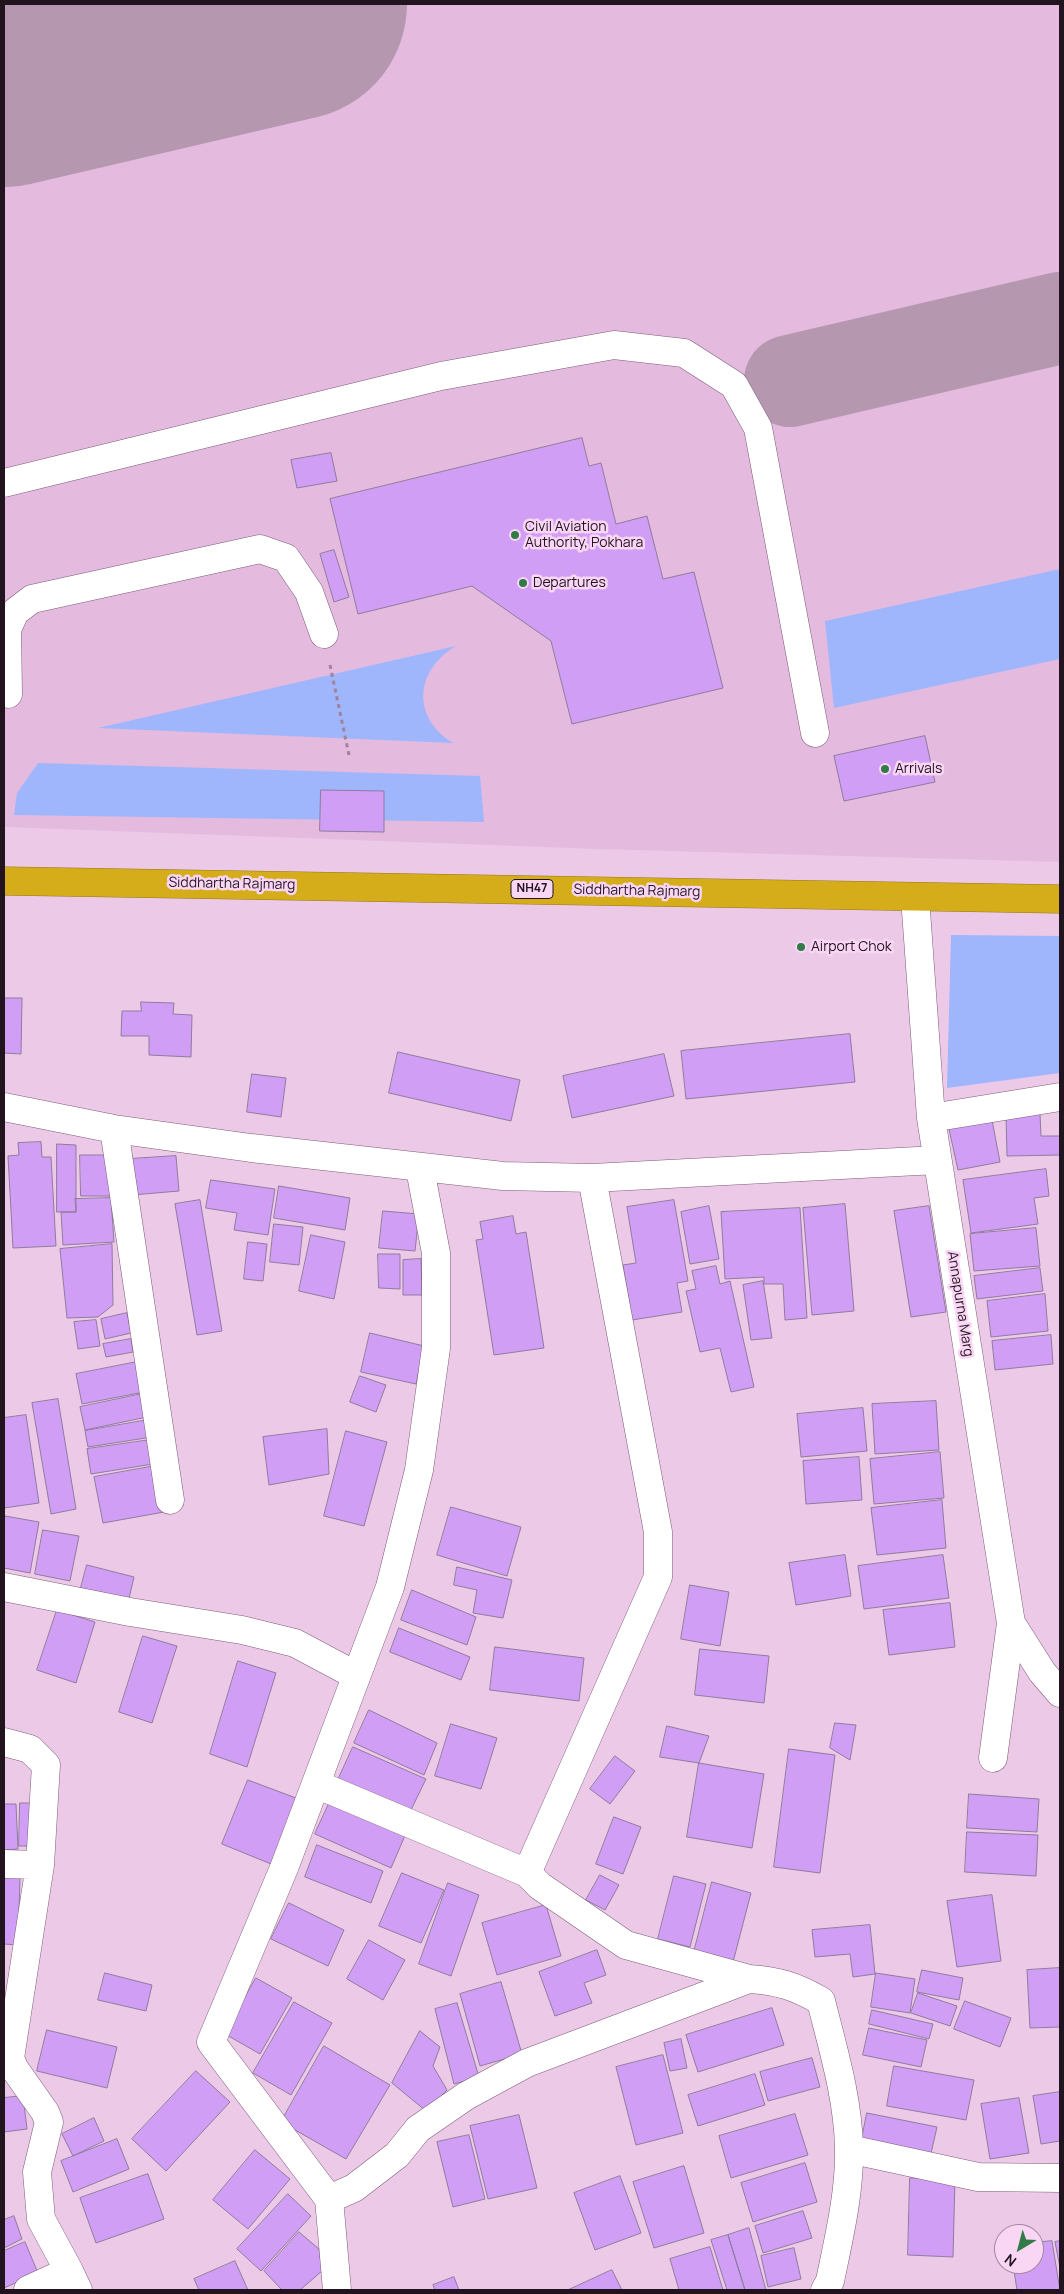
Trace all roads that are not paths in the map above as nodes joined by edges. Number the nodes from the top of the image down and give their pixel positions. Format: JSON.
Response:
{"nodes":[{"id":1,"x":4,"y":483,"type":"edge"},
{"id":2,"x":324,"y":634,"type":"road end"},
{"id":3,"x":8,"y":694,"type":"dead end"},
{"id":4,"x":815,"y":733,"type":"dead end"},
{"id":5,"x":4,"y":881,"type":"edge"},
{"id":6,"x":915,"y":897,"type":"junction"},
{"id":7,"x":1060,"y":899,"type":"edge"},
{"id":8,"x":1060,"y":1097,"type":"edge"},
{"id":9,"x":4,"y":1107,"type":"edge"},
{"id":10,"x":931,"y":1118,"type":"junction"},
{"id":11,"x":114,"y":1129,"type":"junction"},
{"id":12,"x":937,"y":1160,"type":"junction"},
{"id":13,"x":420,"y":1168,"type":"junction"},
{"id":14,"x":592,"y":1178,"type":"junction"},
{"id":15,"x":170,"y":1500,"type":"dead end"},
{"id":16,"x":4,"y":1587,"type":"edge"},
{"id":17,"x":1011,"y":1623,"type":"junction"},
{"id":18,"x":355,"y":1674,"type":"junction"},
{"id":19,"x":1060,"y":1693,"type":"edge"},
{"id":20,"x":4,"y":1742,"type":"edge"},
{"id":21,"x":993,"y":1758,"type":"dead end"},
{"id":22,"x":316,"y":1784,"type":"junction"},
{"id":23,"x":4,"y":1864,"type":"edge"},
{"id":24,"x":40,"y":1865,"type":"junction"},
{"id":25,"x":527,"y":1873,"type":"junction"},
{"id":26,"x":749,"y":1979,"type":"junction"},
{"id":27,"x":849,"y":2149,"type":"junction"},
{"id":28,"x":1060,"y":2178,"type":"edge"},
{"id":29,"x":329,"y":2199,"type":"junction"},
{"id":30,"x":74,"y":2281,"type":"edge"},
{"id":31,"x":28,"y":2290,"type":"edge"},
{"id":32,"x":337,"y":2290,"type":"edge"},
{"id":33,"x":825,"y":2290,"type":"edge"}],
"edges":[{"from":1,"to":4,"type":"street"},
{"from":2,"to":3,"type":"street"},
{"from":5,"to":6,"type":"highway","name":"Siddhartha Rajmarg","number":"NH47"},
{"from":6,"to":7,"type":"highway","name":"Siddhartha Rajmarg","number":"NH47"},
{"from":6,"to":10,"type":"street","name":"Annapurna Marg"},
{"from":8,"to":10,"type":"street"},
{"from":9,"to":11,"type":"street"},
{"from":10,"to":12,"type":"street","name":"Annapurna Marg"},
{"from":11,"to":13,"type":"street"},
{"from":11,"to":15,"type":"street"},
{"from":12,"to":14,"type":"street"},
{"from":12,"to":17,"type":"street","name":"Annapurna Marg"},
{"from":13,"to":14,"type":"street"},
{"from":13,"to":18,"type":"street"},
{"from":14,"to":25,"type":"street"},
{"from":16,"to":18,"type":"street"},
{"from":17,"to":19,"type":"street","name":"Annapurna Marg"},
{"from":17,"to":21,"type":"street"},
{"from":18,"to":22,"type":"street"},
{"from":20,"to":24,"type":"street"},
{"from":22,"to":25,"type":"street"},
{"from":22,"to":29,"type":"street"},
{"from":23,"to":24,"type":"street"},
{"from":24,"to":30,"type":"street"},
{"from":25,"to":26,"type":"street"},
{"from":26,"to":27,"type":"street"},
{"from":26,"to":29,"type":"street"},
{"from":27,"to":28,"type":"street"},
{"from":27,"to":33,"type":"street"},
{"from":29,"to":32,"type":"street"},
{"from":30,"to":31,"type":"street"}]}
